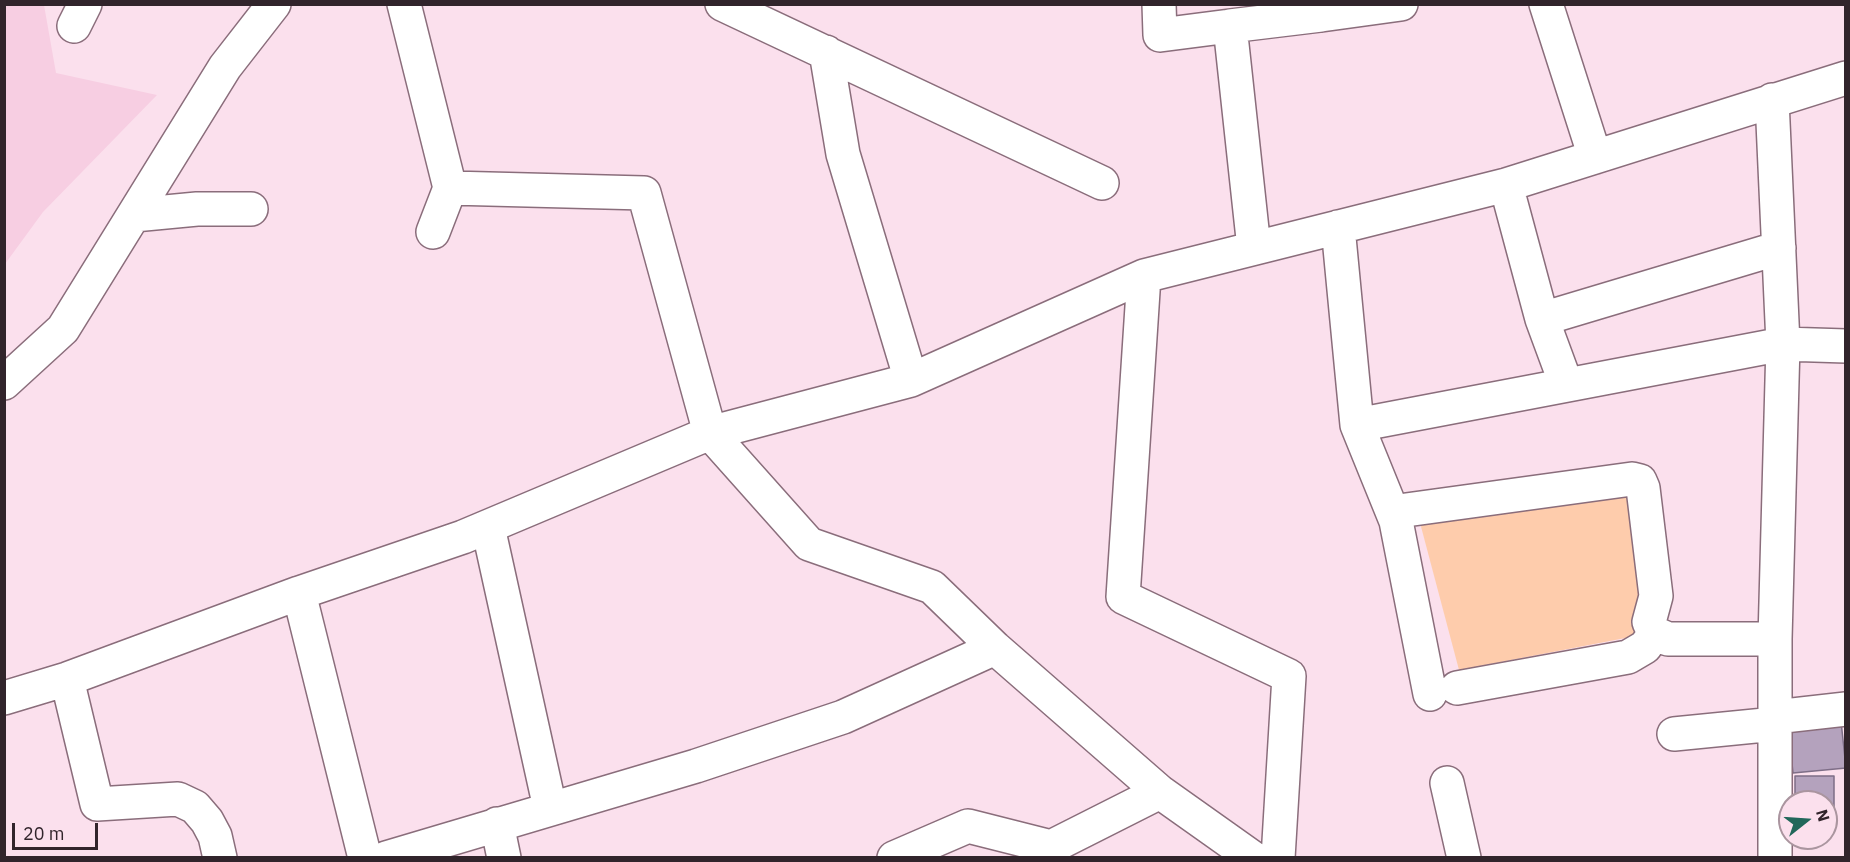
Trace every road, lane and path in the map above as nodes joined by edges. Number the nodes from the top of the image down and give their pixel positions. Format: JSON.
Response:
{"nodes":[{"id":1,"x":274,"y":4,"type":"edge"},
{"id":2,"x":404,"y":4,"type":"edge"},
{"id":3,"x":722,"y":4,"type":"edge"},
{"id":4,"x":1159,"y":4,"type":"edge"},
{"id":5,"x":1401,"y":4,"type":"edge"},
{"id":6,"x":1546,"y":4,"type":"edge"},
{"id":7,"x":1320,"y":10,"type":"edge"},
{"id":8,"x":1230,"y":26,"type":"junction"},
{"id":9,"x":826,"y":52,"type":"junction"},
{"id":10,"x":1845,"y":78,"type":"edge"},
{"id":11,"x":1772,"y":100,"type":"junction"},
{"id":12,"x":1595,"y":157,"type":"junction"},
{"id":13,"x":1102,"y":183,"type":"dead end"},
{"id":14,"x":1506,"y":184,"type":"junction"},
{"id":15,"x":450,"y":188,"type":"junction"},
{"id":16,"x":251,"y":209,"type":"dead end"},
{"id":17,"x":134,"y":215,"type":"junction"},
{"id":18,"x":1338,"y":227,"type":"junction"},
{"id":19,"x":433,"y":232,"type":"dead end"},
{"id":20,"x":1254,"y":248,"type":"junction"},
{"id":21,"x":1779,"y":248,"type":"junction"},
{"id":22,"x":1144,"y":276,"type":"junction"},
{"id":23,"x":1542,"y":319,"type":"junction"},
{"id":24,"x":1783,"y":344,"type":"junction"},
{"id":25,"x":1845,"y":346,"type":"edge"},
{"id":26,"x":911,"y":380,"type":"junction"},
{"id":27,"x":4,"y":383,"type":"edge"},
{"id":28,"x":1566,"y":384,"type":"junction"},
{"id":29,"x":1357,"y":425,"type":"junction"},
{"id":30,"x":710,"y":433,"type":"junction"},
{"id":31,"x":1406,"y":510,"type":"dead end"},
{"id":32,"x":488,"y":528,"type":"junction"},
{"id":33,"x":299,"y":593,"type":"junction"},
{"id":34,"x":1655,"y":633,"type":"junction"},
{"id":35,"x":1775,"y":639,"type":"junction"},
{"id":36,"x":995,"y":648,"type":"junction"},
{"id":37,"x":67,"y":679,"type":"junction"},
{"id":38,"x":4,"y":698,"type":"edge"},
{"id":39,"x":1845,"y":709,"type":"edge"},
{"id":40,"x":1775,"y":720,"type":"junction"},
{"id":41,"x":1674,"y":734,"type":"dead end"},
{"id":42,"x":1447,"y":783,"type":"dead end"},
{"id":43,"x":1160,"y":792,"type":"junction"},
{"id":44,"x":550,"y":808,"type":"junction"},
{"id":45,"x":497,"y":824,"type":"junction"},
{"id":46,"x":220,"y":858,"type":"edge"},
{"id":47,"x":365,"y":858,"type":"edge"},
{"id":48,"x":386,"y":858,"type":"edge"},
{"id":49,"x":504,"y":858,"type":"edge"},
{"id":50,"x":894,"y":858,"type":"edge"},
{"id":51,"x":1253,"y":858,"type":"edge"},
{"id":52,"x":1278,"y":858,"type":"edge"},
{"id":53,"x":1464,"y":858,"type":"edge"},
{"id":54,"x":1775,"y":858,"type":"edge"}],
"edges":[{"from":1,"to":17,"type":"street"},
{"from":2,"to":15,"type":"street"},
{"from":3,"to":9,"type":"street"},
{"from":4,"to":8,"type":"street"},
{"from":5,"to":7,"type":"street"},
{"from":6,"to":12,"type":"street"},
{"from":7,"to":8,"type":"street"},
{"from":8,"to":20,"type":"street"},
{"from":9,"to":13,"type":"street"},
{"from":9,"to":26,"type":"street"},
{"from":10,"to":11,"type":"street"},
{"from":11,"to":12,"type":"street"},
{"from":11,"to":21,"type":"street"},
{"from":12,"to":14,"type":"street"},
{"from":14,"to":18,"type":"street"},
{"from":14,"to":23,"type":"street"},
{"from":15,"to":19,"type":"street"},
{"from":15,"to":30,"type":"street"},
{"from":16,"to":17,"type":"street"},
{"from":17,"to":27,"type":"street"},
{"from":18,"to":20,"type":"street"},
{"from":18,"to":29,"type":"street"},
{"from":20,"to":22,"type":"street"},
{"from":21,"to":23,"type":"street"},
{"from":21,"to":24,"type":"street"},
{"from":22,"to":26,"type":"street"},
{"from":22,"to":52,"type":"street"},
{"from":23,"to":28,"type":"street"},
{"from":24,"to":25,"type":"street"},
{"from":24,"to":28,"type":"street"},
{"from":24,"to":35,"type":"street"},
{"from":26,"to":30,"type":"street"},
{"from":28,"to":29,"type":"street"},
{"from":29,"to":34,"type":"street"},
{"from":30,"to":32,"type":"street"},
{"from":30,"to":36,"type":"street"},
{"from":31,"to":34,"type":"street"},
{"from":32,"to":33,"type":"street"},
{"from":32,"to":44,"type":"street"},
{"from":33,"to":37,"type":"street"},
{"from":33,"to":47,"type":"street"},
{"from":34,"to":35,"type":"street"},
{"from":35,"to":40,"type":"street"},
{"from":36,"to":43,"type":"street"},
{"from":36,"to":44,"type":"street"},
{"from":37,"to":38,"type":"street"},
{"from":37,"to":46,"type":"street"},
{"from":39,"to":40,"type":"street"},
{"from":40,"to":41,"type":"street"},
{"from":40,"to":54,"type":"street"},
{"from":42,"to":53,"type":"street"},
{"from":43,"to":50,"type":"street"},
{"from":43,"to":51,"type":"street"},
{"from":44,"to":45,"type":"street"},
{"from":45,"to":48,"type":"street"},
{"from":45,"to":49,"type":"street"}]}
